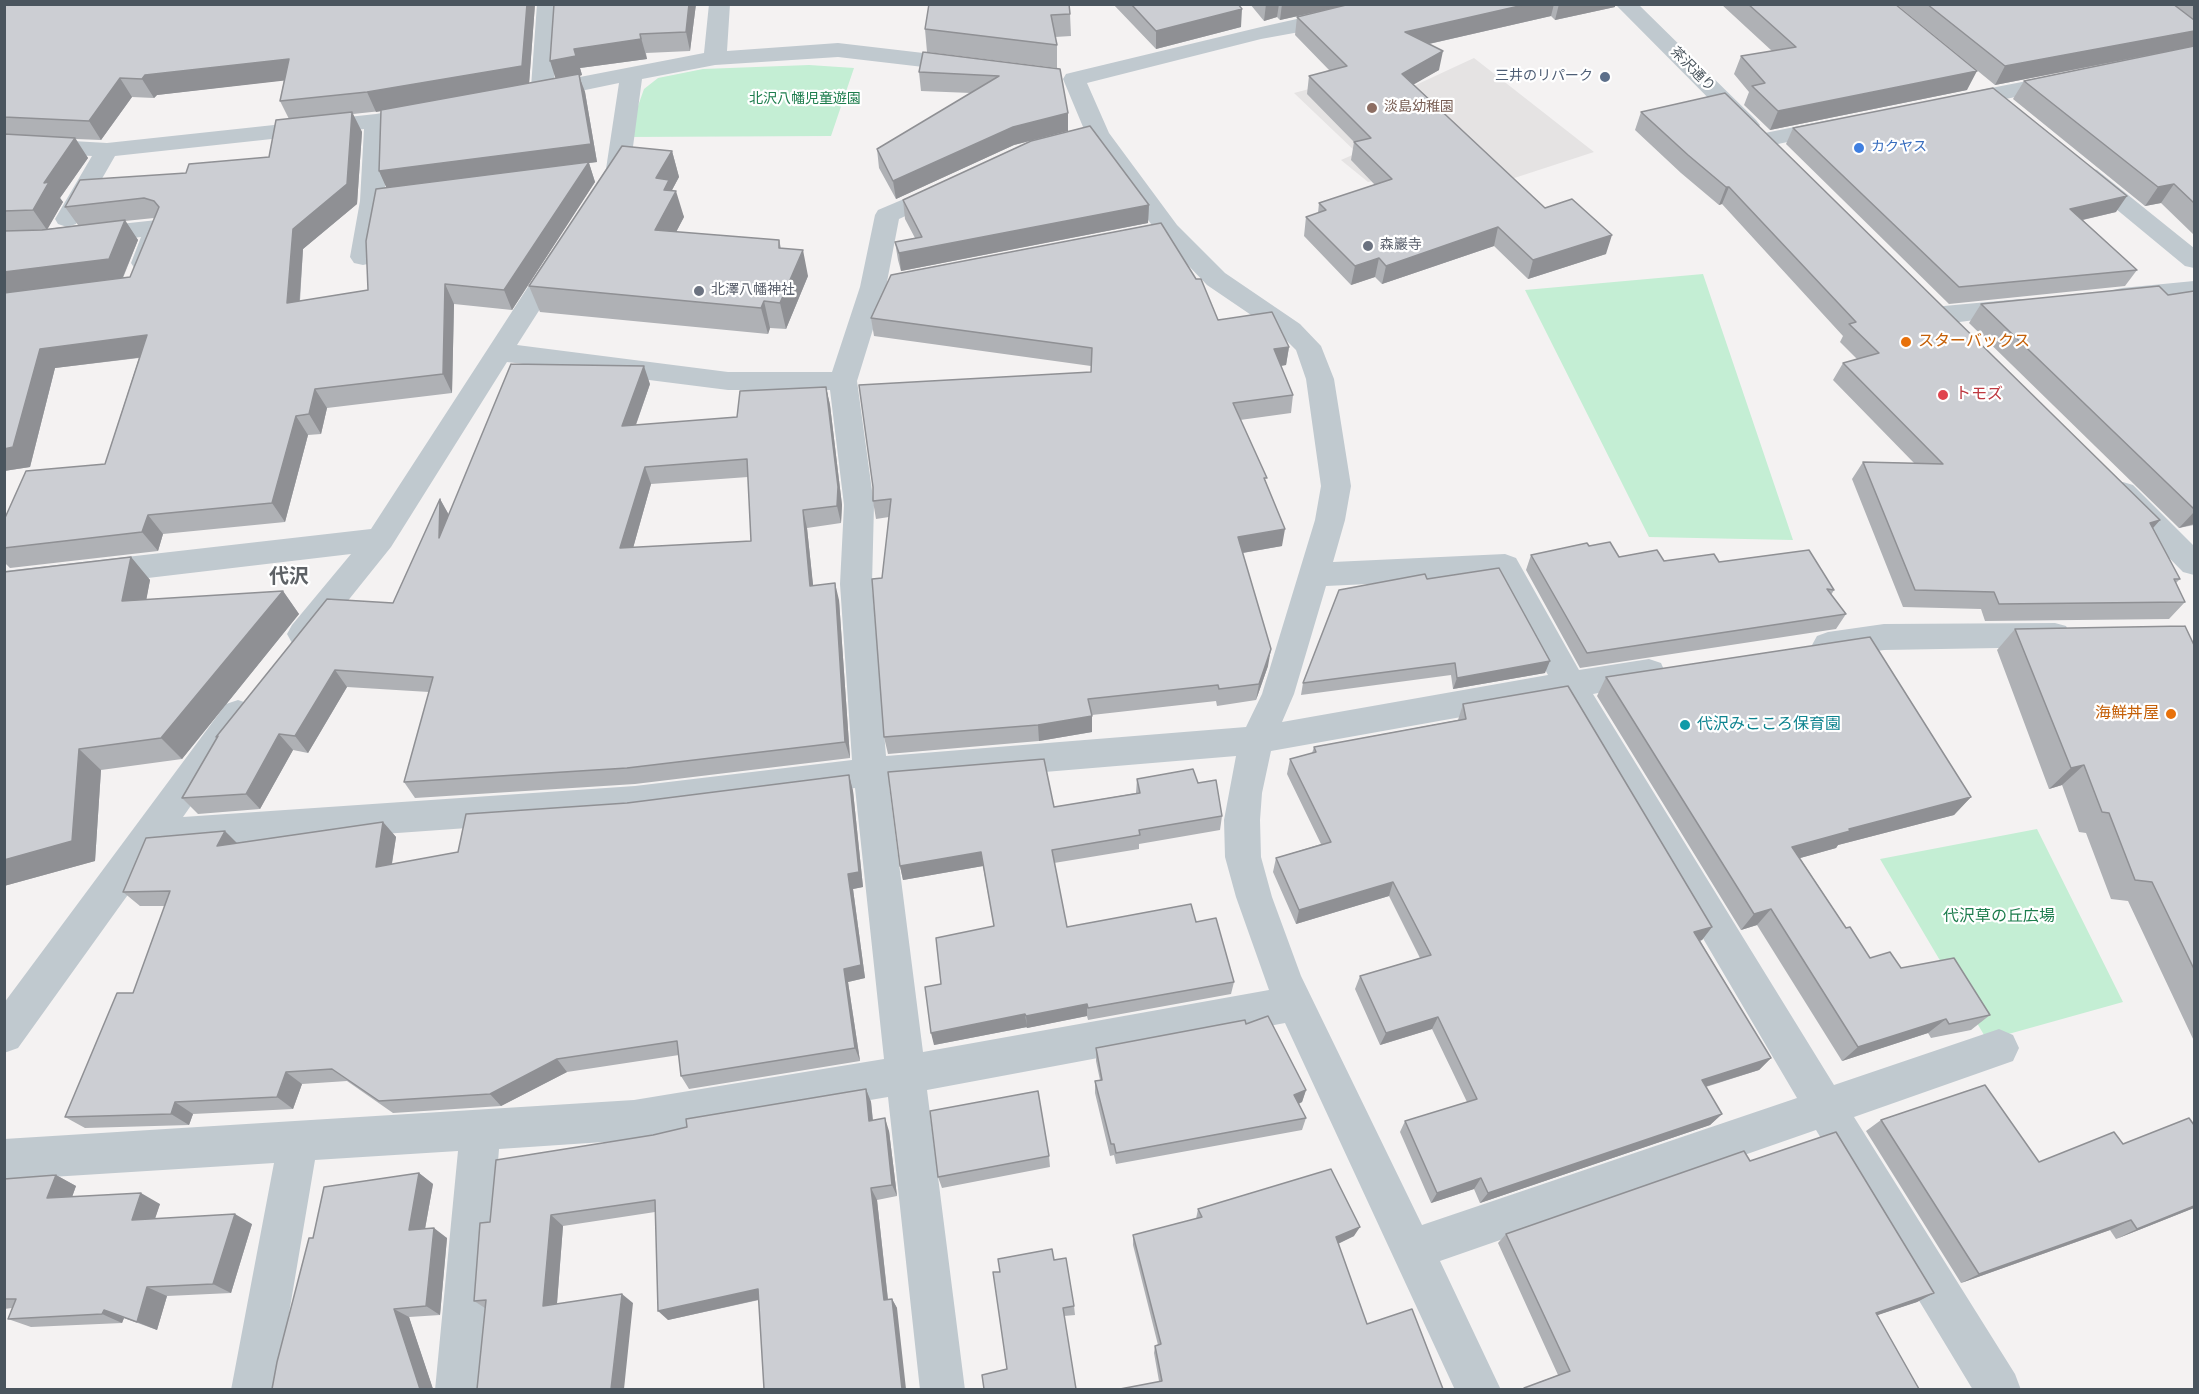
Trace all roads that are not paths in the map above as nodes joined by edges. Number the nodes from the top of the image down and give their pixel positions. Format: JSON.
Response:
{"nodes":[{"id":1,"x":548,"y":4,"type":"edge"},
{"id":2,"x":720,"y":4,"type":"edge"},
{"id":3,"x":1391,"y":4,"type":"edge"},
{"id":4,"x":1625,"y":4,"type":"edge"},
{"id":5,"x":716,"y":58,"type":"junction"},
{"id":6,"x":990,"y":68,"type":"edge"},
{"id":7,"x":631,"y":74,"type":"junction"},
{"id":8,"x":1965,"y":74,"type":"edge"},
{"id":9,"x":2081,"y":77,"type":"edge"},
{"id":10,"x":1990,"y":95,"type":"junction"},
{"id":11,"x":1933,"y":107,"type":"edge"},
{"id":12,"x":442,"y":109,"type":"edge"},
{"id":13,"x":2009,"y":110,"type":"edge"},
{"id":14,"x":376,"y":121,"type":"junction"},
{"id":15,"x":1853,"y":122,"type":"edge"},
{"id":16,"x":4,"y":144,"type":"edge"},
{"id":17,"x":106,"y":150,"type":"junction"},
{"id":18,"x":2074,"y":163,"type":"edge"},
{"id":19,"x":971,"y":176,"type":"edge"},
{"id":20,"x":442,"y":192,"type":"edge"},
{"id":21,"x":372,"y":201,"type":"junction"},
{"id":22,"x":593,"y":207,"type":"edge"},
{"id":23,"x":575,"y":235,"type":"edge"},
{"id":24,"x":56,"y":239,"type":"junction"},
{"id":25,"x":4,"y":241,"type":"edge"},
{"id":26,"x":363,"y":257,"type":"dead end"},
{"id":27,"x":2194,"y":260,"type":"edge"},
{"id":28,"x":134,"y":288,"type":"edge"},
{"id":29,"x":2194,"y":289,"type":"edge"},
{"id":30,"x":2102,"y":298,"type":"edge"},
{"id":31,"x":2044,"y":304,"type":"edge"},
{"id":32,"x":1968,"y":339,"type":"edge"},
{"id":33,"x":498,"y":352,"type":"junction"},
{"id":34,"x":843,"y":381,"type":"junction"},
{"id":35,"x":2108,"y":478,"type":"edge"},
{"id":36,"x":380,"y":539,"type":"junction"},
{"id":37,"x":2194,"y":564,"type":"edge"},
{"id":38,"x":1314,"y":575,"type":"junction"},
{"id":39,"x":4,"y":583,"type":"edge"},
{"id":40,"x":2087,"y":635,"type":"edge"},
{"id":41,"x":1802,"y":649,"type":"edge"},
{"id":42,"x":283,"y":659,"type":"edge"},
{"id":43,"x":1674,"y":668,"type":"edge"},
{"id":44,"x":1570,"y":684,"type":"junction"},
{"id":45,"x":261,"y":686,"type":"edge"},
{"id":46,"x":1257,"y":740,"type":"junction"},
{"id":47,"x":870,"y":772,"type":"junction"},
{"id":48,"x":149,"y":835,"type":"junction"},
{"id":49,"x":1296,"y":1003,"type":"junction"},
{"id":50,"x":4,"y":1035,"type":"edge"},
{"id":51,"x":2000,"y":1048,"type":"dead end"},
{"id":52,"x":904,"y":1075,"type":"junction"},
{"id":53,"x":1825,"y":1107,"type":"junction"},
{"id":54,"x":480,"y":1130,"type":"junction"},
{"id":55,"x":298,"y":1142,"type":"junction"},
{"id":56,"x":4,"y":1160,"type":"edge"},
{"id":57,"x":1413,"y":1249,"type":"junction"},
{"id":58,"x":253,"y":1389,"type":"edge"},
{"id":59,"x":457,"y":1389,"type":"edge"},
{"id":60,"x":943,"y":1389,"type":"edge"},
{"id":61,"x":1479,"y":1389,"type":"edge"},
{"id":62,"x":1999,"y":1389,"type":"edge"}],
"edges":[{"from":1,"to":7,"type":"street"},
{"from":2,"to":5,"type":"street"},
{"from":3,"to":38,"type":"street"},
{"from":4,"to":15,"type":"street","name":"茶沢通り"},
{"from":5,"to":6,"type":"street"},
{"from":5,"to":7,"type":"street"},
{"from":7,"to":22,"type":"street"},
{"from":8,"to":10,"type":"street"},
{"from":9,"to":10,"type":"street"},
{"from":10,"to":11,"type":"street"},
{"from":10,"to":13,"type":"street"},
{"from":12,"to":14,"type":"street"},
{"from":14,"to":17,"type":"street"},
{"from":14,"to":21,"type":"street"},
{"from":16,"to":17,"type":"street"},
{"from":17,"to":24,"type":"street"},
{"from":18,"to":27,"type":"street"},
{"from":19,"to":34,"type":"street"},
{"from":20,"to":21,"type":"street"},
{"from":21,"to":26,"type":"street"},
{"from":23,"to":33,"type":"street"},
{"from":24,"to":25,"type":"street"},
{"from":24,"to":28,"type":"street"},
{"from":29,"to":30,"type":"street"},
{"from":31,"to":32,"type":"street"},
{"from":33,"to":34,"type":"street"},
{"from":33,"to":36,"type":"street"},
{"from":34,"to":47,"type":"street"},
{"from":35,"to":37,"type":"street"},
{"from":36,"to":39,"type":"street"},
{"from":36,"to":42,"type":"street"},
{"from":38,"to":44,"type":"street"},
{"from":38,"to":46,"type":"street"},
{"from":40,"to":41,"type":"street"},
{"from":43,"to":44,"type":"street"},
{"from":44,"to":46,"type":"street"},
{"from":44,"to":53,"type":"street"},
{"from":45,"to":48,"type":"street"},
{"from":46,"to":47,"type":"street"},
{"from":46,"to":49,"type":"street"},
{"from":47,"to":48,"type":"street"},
{"from":47,"to":52,"type":"street"},
{"from":48,"to":50,"type":"street"},
{"from":49,"to":52,"type":"street"},
{"from":49,"to":57,"type":"street"},
{"from":51,"to":53,"type":"street"},
{"from":52,"to":54,"type":"street"},
{"from":52,"to":60,"type":"street"},
{"from":53,"to":57,"type":"street"},
{"from":53,"to":62,"type":"street"},
{"from":54,"to":55,"type":"street"},
{"from":54,"to":59,"type":"street"},
{"from":55,"to":56,"type":"street"},
{"from":55,"to":58,"type":"street"},
{"from":57,"to":61,"type":"street"}]}
